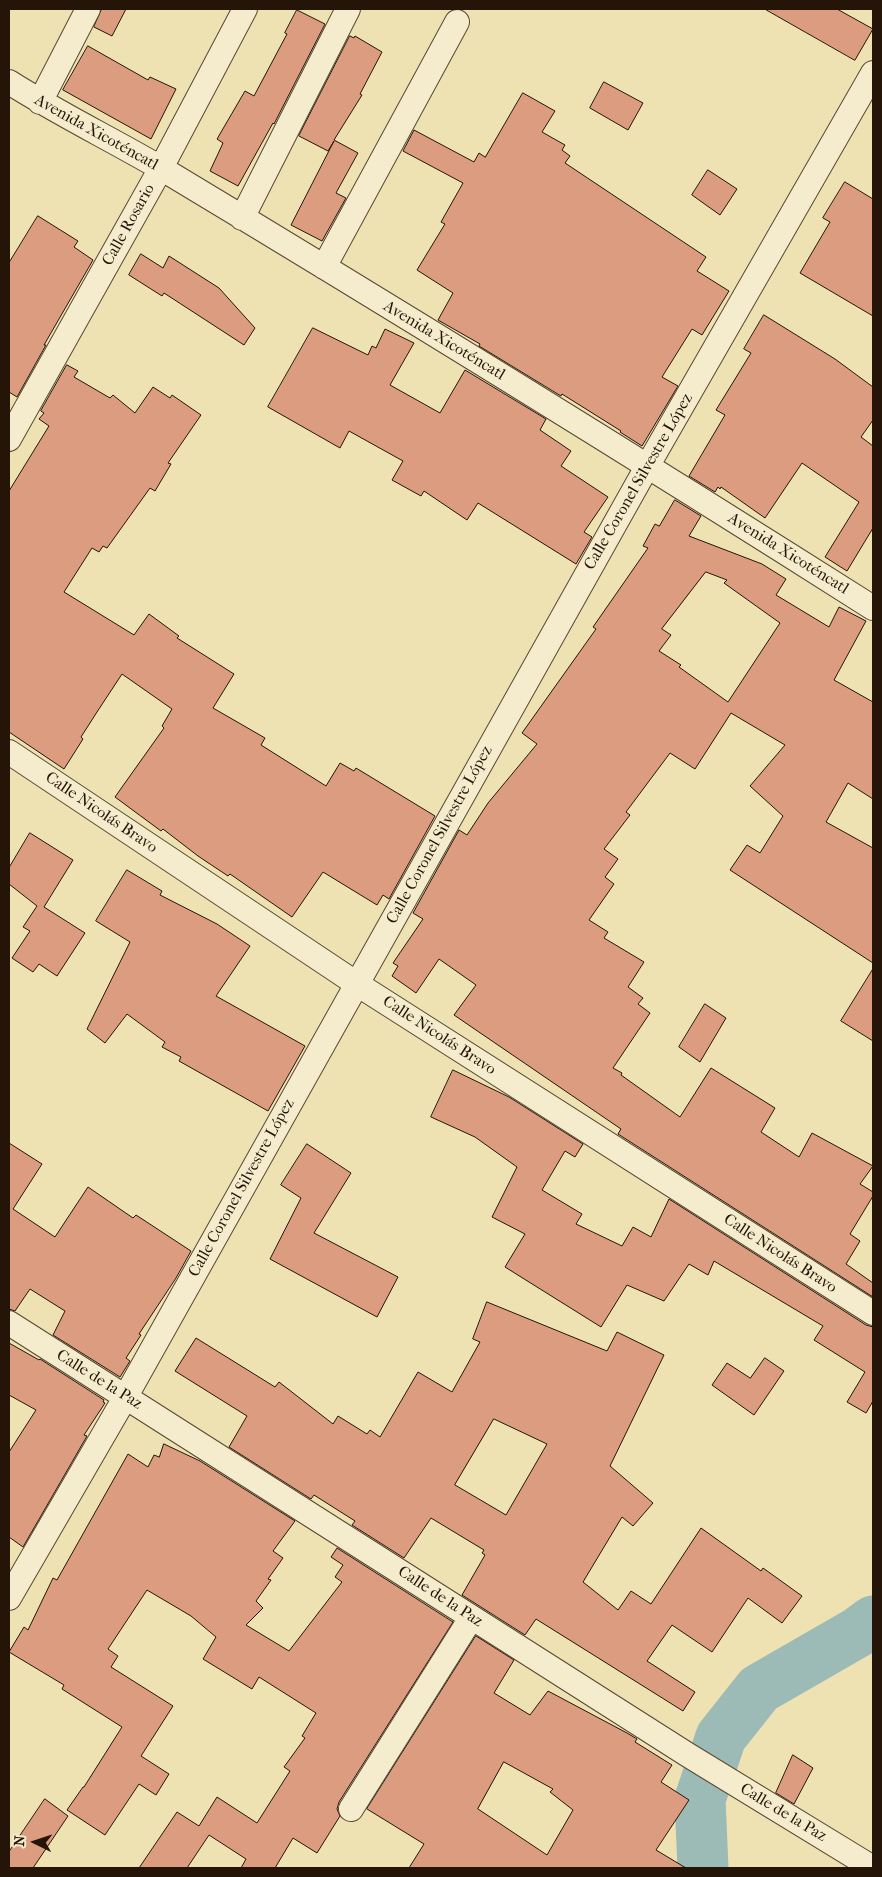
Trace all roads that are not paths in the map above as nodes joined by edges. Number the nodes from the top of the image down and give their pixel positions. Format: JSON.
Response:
{"nodes":[{"id":1,"x":88,"y":9,"type":"edge"},
{"id":2,"x":245,"y":9,"type":"edge"},
{"id":3,"x":348,"y":9,"type":"edge"},
{"id":4,"x":457,"y":22,"type":"dead end"},
{"id":5,"x":873,"y":73,"type":"edge"},
{"id":6,"x":9,"y":82,"type":"edge"},
{"id":7,"x":40,"y":102,"type":"junction"},
{"id":8,"x":161,"y":168,"type":"junction"},
{"id":9,"x":242,"y":218,"type":"junction"},
{"id":10,"x":324,"y":267,"type":"junction"},
{"id":11,"x":9,"y":440,"type":"edge"},
{"id":12,"x":648,"y":465,"type":"junction"},
{"id":13,"x":873,"y":608,"type":"edge"},
{"id":14,"x":9,"y":752,"type":"edge"},
{"id":15,"x":357,"y":984,"type":"junction"},
{"id":16,"x":873,"y":1313,"type":"edge"},
{"id":17,"x":9,"y":1323,"type":"edge"},
{"id":18,"x":126,"y":1396,"type":"junction"},
{"id":19,"x":9,"y":1598,"type":"edge"},
{"id":20,"x":472,"y":1618,"type":"junction"},
{"id":21,"x":351,"y":1810,"type":"dead end"},
{"id":22,"x":873,"y":1868,"type":"edge"}],
"edges":[{"from":1,"to":7,"type":"street"},
{"from":2,"to":8,"type":"street","name":"Calle Rosario"},
{"from":3,"to":9,"type":"street"},
{"from":4,"to":10,"type":"street"},
{"from":5,"to":12,"type":"street","name":"Calle Coronel Silvestre López"},
{"from":6,"to":7,"type":"street","name":"Avenida Xicoténcatl"},
{"from":7,"to":8,"type":"street","name":"Avenida Xicoténcatl"},
{"from":8,"to":9,"type":"street","name":"Avenida Xicoténcatl"},
{"from":8,"to":11,"type":"street","name":"Calle Rosario"},
{"from":9,"to":10,"type":"street","name":"Avenida Xicoténcatl"},
{"from":10,"to":12,"type":"street","name":"Avenida Xicoténcatl"},
{"from":12,"to":13,"type":"street","name":"Avenida Xicoténcatl"},
{"from":12,"to":15,"type":"street","name":"Calle Coronel Silvestre López"},
{"from":14,"to":15,"type":"street","name":"Calle Nicolás Bravo"},
{"from":15,"to":16,"type":"street","name":"Calle Nicolás Bravo"},
{"from":15,"to":18,"type":"street","name":"Calle Coronel Silvestre López"},
{"from":17,"to":18,"type":"street","name":"Calle de la Paz"},
{"from":18,"to":19,"type":"street","name":"Calle Coronel Silvestre López"},
{"from":18,"to":20,"type":"street","name":"Calle de la Paz"},
{"from":20,"to":21,"type":"street"},
{"from":20,"to":22,"type":"street","name":"Calle de la Paz"}]}
